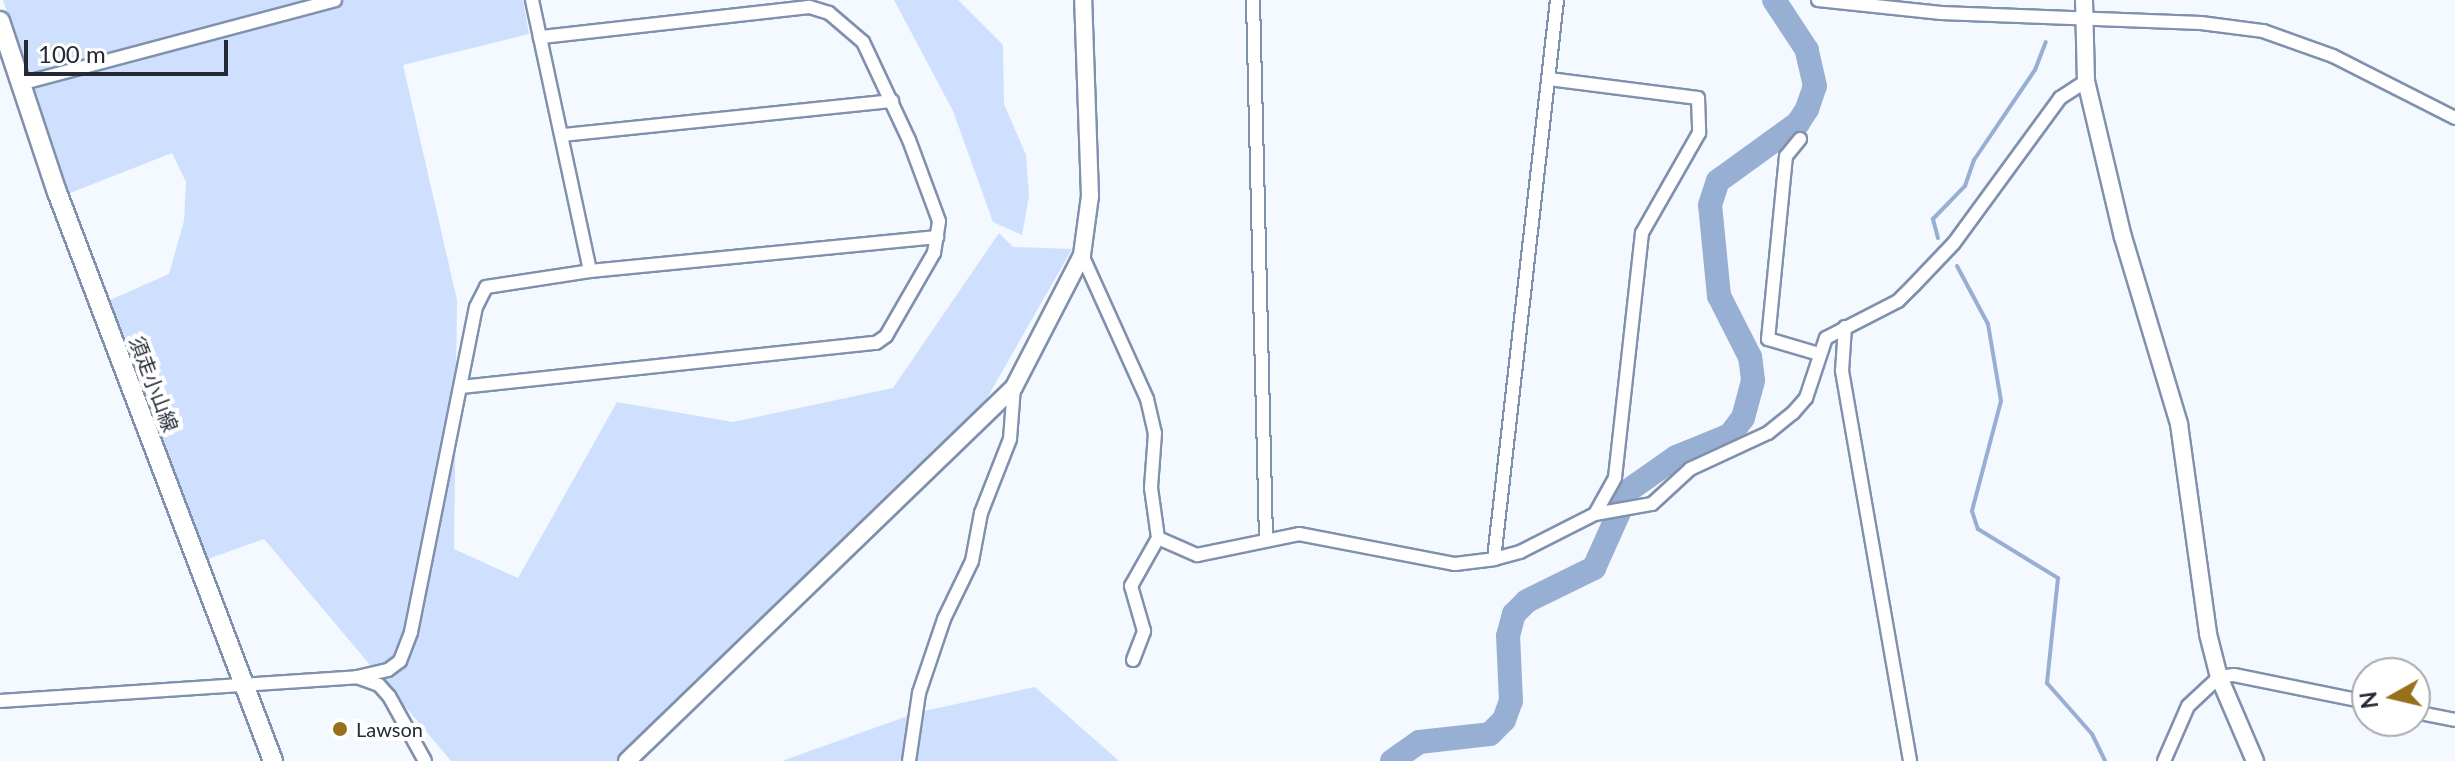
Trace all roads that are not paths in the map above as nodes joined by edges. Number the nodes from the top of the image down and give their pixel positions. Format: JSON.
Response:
{"nodes":[{"id":1,"x":335,"y":0,"type":"edge"},
{"id":2,"x":532,"y":0,"type":"edge"},
{"id":3,"x":1083,"y":0,"type":"edge"},
{"id":4,"x":1253,"y":0,"type":"edge"},
{"id":5,"x":1557,"y":0,"type":"edge"},
{"id":6,"x":1818,"y":0,"type":"edge"},
{"id":7,"x":2084,"y":0,"type":"edge"},
{"id":8,"x":1942,"y":7,"type":"edge"},
{"id":9,"x":2082,"y":20,"type":"junction"},
{"id":10,"x":0,"y":21,"type":"edge"},
{"id":11,"x":540,"y":37,"type":"junction"},
{"id":12,"x":1549,"y":79,"type":"junction"},
{"id":13,"x":2086,"y":81,"type":"junction"},
{"id":14,"x":20,"y":84,"type":"junction"},
{"id":15,"x":892,"y":101,"type":"junction"},
{"id":16,"x":2455,"y":118,"type":"edge"},
{"id":17,"x":563,"y":135,"type":"junction"},
{"id":18,"x":1800,"y":139,"type":"dead end"},
{"id":19,"x":937,"y":237,"type":"junction"},
{"id":20,"x":1082,"y":255,"type":"junction"},
{"id":21,"x":590,"y":271,"type":"junction"},
{"id":22,"x":1845,"y":327,"type":"junction"},
{"id":23,"x":1819,"y":354,"type":"junction"},
{"id":24,"x":461,"y":387,"type":"junction"},
{"id":25,"x":1014,"y":387,"type":"junction"},
{"id":26,"x":1600,"y":514,"type":"junction"},
{"id":27,"x":1158,"y":538,"type":"junction"},
{"id":28,"x":1266,"y":538,"type":"junction"},
{"id":29,"x":1494,"y":559,"type":"junction"},
{"id":30,"x":1133,"y":660,"type":"dead end"},
{"id":31,"x":357,"y":677,"type":"junction"},
{"id":32,"x":2219,"y":677,"type":"junction"},
{"id":33,"x":246,"y":687,"type":"junction"},
{"id":34,"x":2351,"y":699,"type":"edge"},
{"id":35,"x":0,"y":701,"type":"edge"},
{"id":36,"x":2431,"y":715,"type":"edge"},
{"id":37,"x":2455,"y":720,"type":"edge"},
{"id":38,"x":273,"y":761,"type":"edge"},
{"id":39,"x":425,"y":761,"type":"edge"},
{"id":40,"x":627,"y":761,"type":"edge"},
{"id":41,"x":909,"y":761,"type":"edge"},
{"id":42,"x":1910,"y":761,"type":"edge"},
{"id":43,"x":2164,"y":761,"type":"edge"},
{"id":44,"x":2255,"y":761,"type":"edge"}],
"edges":[{"from":1,"to":14,"type":"street"},
{"from":2,"to":11,"type":"street"},
{"from":3,"to":20,"type":"street"},
{"from":4,"to":28,"type":"street"},
{"from":5,"to":12,"type":"street"},
{"from":6,"to":8,"type":"street"},
{"from":7,"to":9,"type":"street"},
{"from":8,"to":9,"type":"street"},
{"from":9,"to":13,"type":"street"},
{"from":9,"to":16,"type":"street"},
{"from":10,"to":14,"type":"main road","name":"須走小山線"},
{"from":11,"to":15,"type":"street"},
{"from":11,"to":17,"type":"street"},
{"from":12,"to":26,"type":"street"},
{"from":12,"to":29,"type":"street"},
{"from":13,"to":22,"type":"street"},
{"from":13,"to":32,"type":"street"},
{"from":14,"to":33,"type":"main road","name":"須走小山線"},
{"from":15,"to":17,"type":"street"},
{"from":15,"to":19,"type":"street"},
{"from":17,"to":21,"type":"street"},
{"from":18,"to":23,"type":"street"},
{"from":19,"to":21,"type":"street"},
{"from":19,"to":24,"type":"street"},
{"from":20,"to":25,"type":"street"},
{"from":20,"to":27,"type":"street"},
{"from":21,"to":24,"type":"street"},
{"from":22,"to":23,"type":"street"},
{"from":22,"to":42,"type":"street"},
{"from":23,"to":26,"type":"street"},
{"from":24,"to":31,"type":"street"},
{"from":25,"to":40,"type":"street"},
{"from":25,"to":41,"type":"street"},
{"from":26,"to":29,"type":"street"},
{"from":27,"to":28,"type":"street"},
{"from":27,"to":30,"type":"street"},
{"from":28,"to":29,"type":"street"},
{"from":31,"to":33,"type":"street"},
{"from":31,"to":39,"type":"street"},
{"from":32,"to":34,"type":"street"},
{"from":32,"to":43,"type":"street"},
{"from":32,"to":44,"type":"street"},
{"from":33,"to":35,"type":"street"},
{"from":33,"to":38,"type":"main road","name":"須走小山線"},
{"from":36,"to":37,"type":"street"}]}
